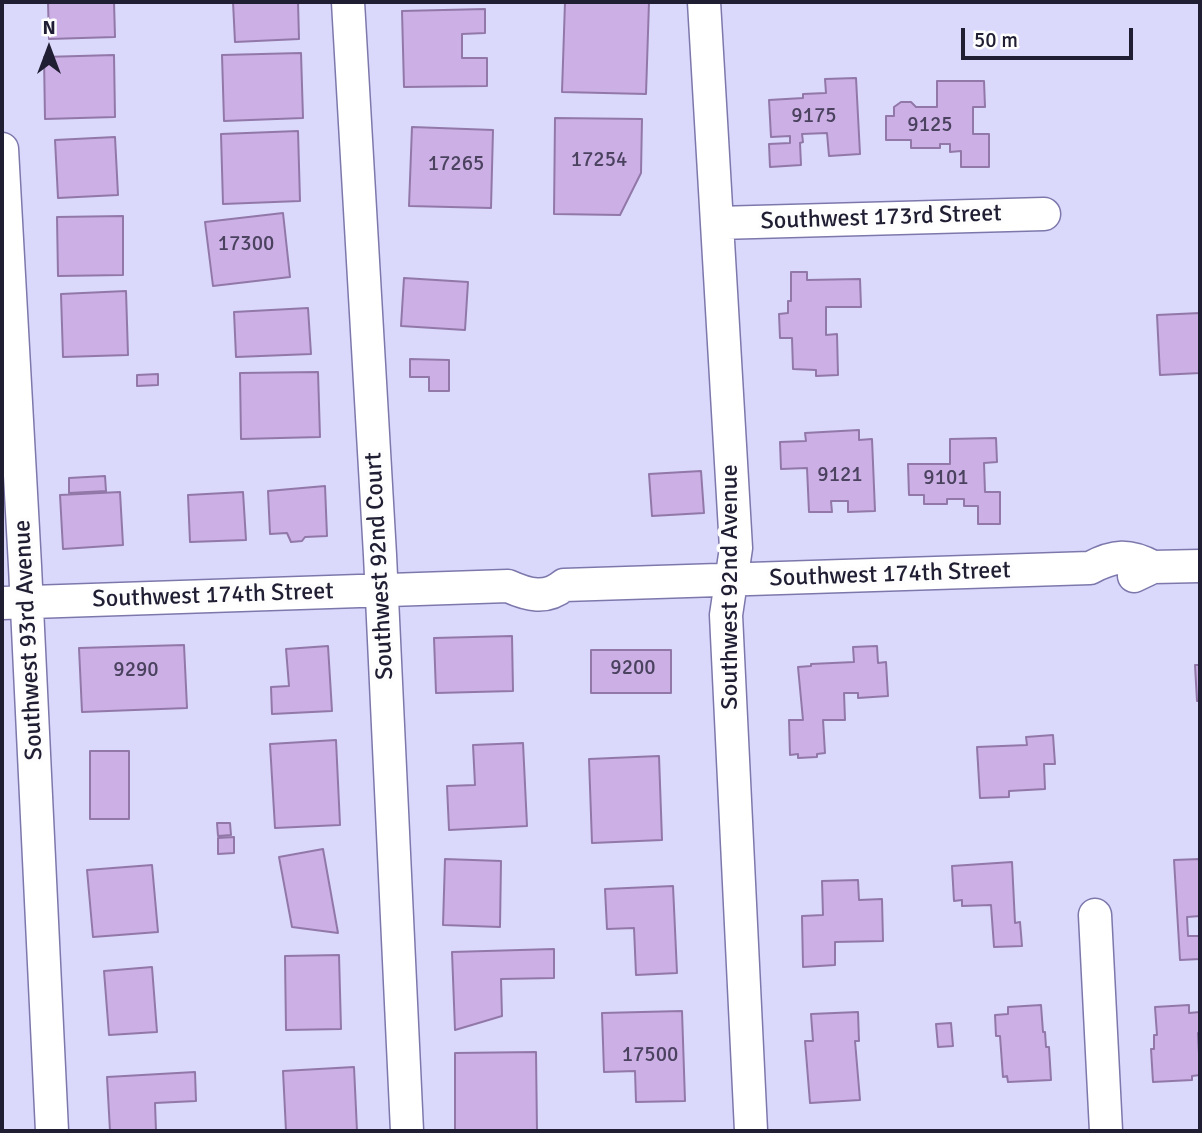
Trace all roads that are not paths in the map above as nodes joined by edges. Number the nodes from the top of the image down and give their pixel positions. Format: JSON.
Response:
{"nodes":[{"id":1,"x":348,"y":2,"type":"edge"},
{"id":2,"x":704,"y":2,"type":"edge"},
{"id":3,"x":2,"y":149,"type":"edge"},
{"id":4,"x":1044,"y":214,"type":"dead end"},
{"id":5,"x":719,"y":223,"type":"junction"},
{"id":6,"x":7,"y":320,"type":"edge"},
{"id":7,"x":1200,"y":566,"type":"edge"},
{"id":8,"x":732,"y":580,"type":"junction"},
{"id":9,"x":381,"y":590,"type":"junction"},
{"id":10,"x":14,"y":603,"type":"edge"},
{"id":11,"x":1095,"y":915,"type":"dead end"},
{"id":12,"x":52,"y":1131,"type":"edge"},
{"id":13,"x":407,"y":1131,"type":"edge"},
{"id":14,"x":751,"y":1131,"type":"edge"},
{"id":15,"x":1106,"y":1131,"type":"edge"}],
"edges":[{"from":1,"to":9,"type":"street","name":"Southwest 92nd Court"},
{"from":2,"to":5,"type":"street","name":"Southwest 92nd Avenue"},
{"from":3,"to":6,"type":"street","name":"Southwest 93rd Avenue"},
{"from":4,"to":5,"type":"street","name":"Southwest 173rd Street"},
{"from":5,"to":8,"type":"street","name":"Southwest 92nd Avenue"},
{"from":6,"to":10,"type":"street","name":"Southwest 93rd Avenue"},
{"from":7,"to":8,"type":"street","name":"Southwest 174th Street"},
{"from":8,"to":9,"type":"street","name":"Southwest 174th Street"},
{"from":8,"to":14,"type":"street","name":"Southwest 92nd Avenue"},
{"from":9,"to":10,"type":"street","name":"Southwest 174th Street"},
{"from":9,"to":13,"type":"street","name":"Southwest 92nd Court"},
{"from":10,"to":12,"type":"street","name":"Southwest 93rd Avenue"},
{"from":11,"to":15,"type":"street"}]}
